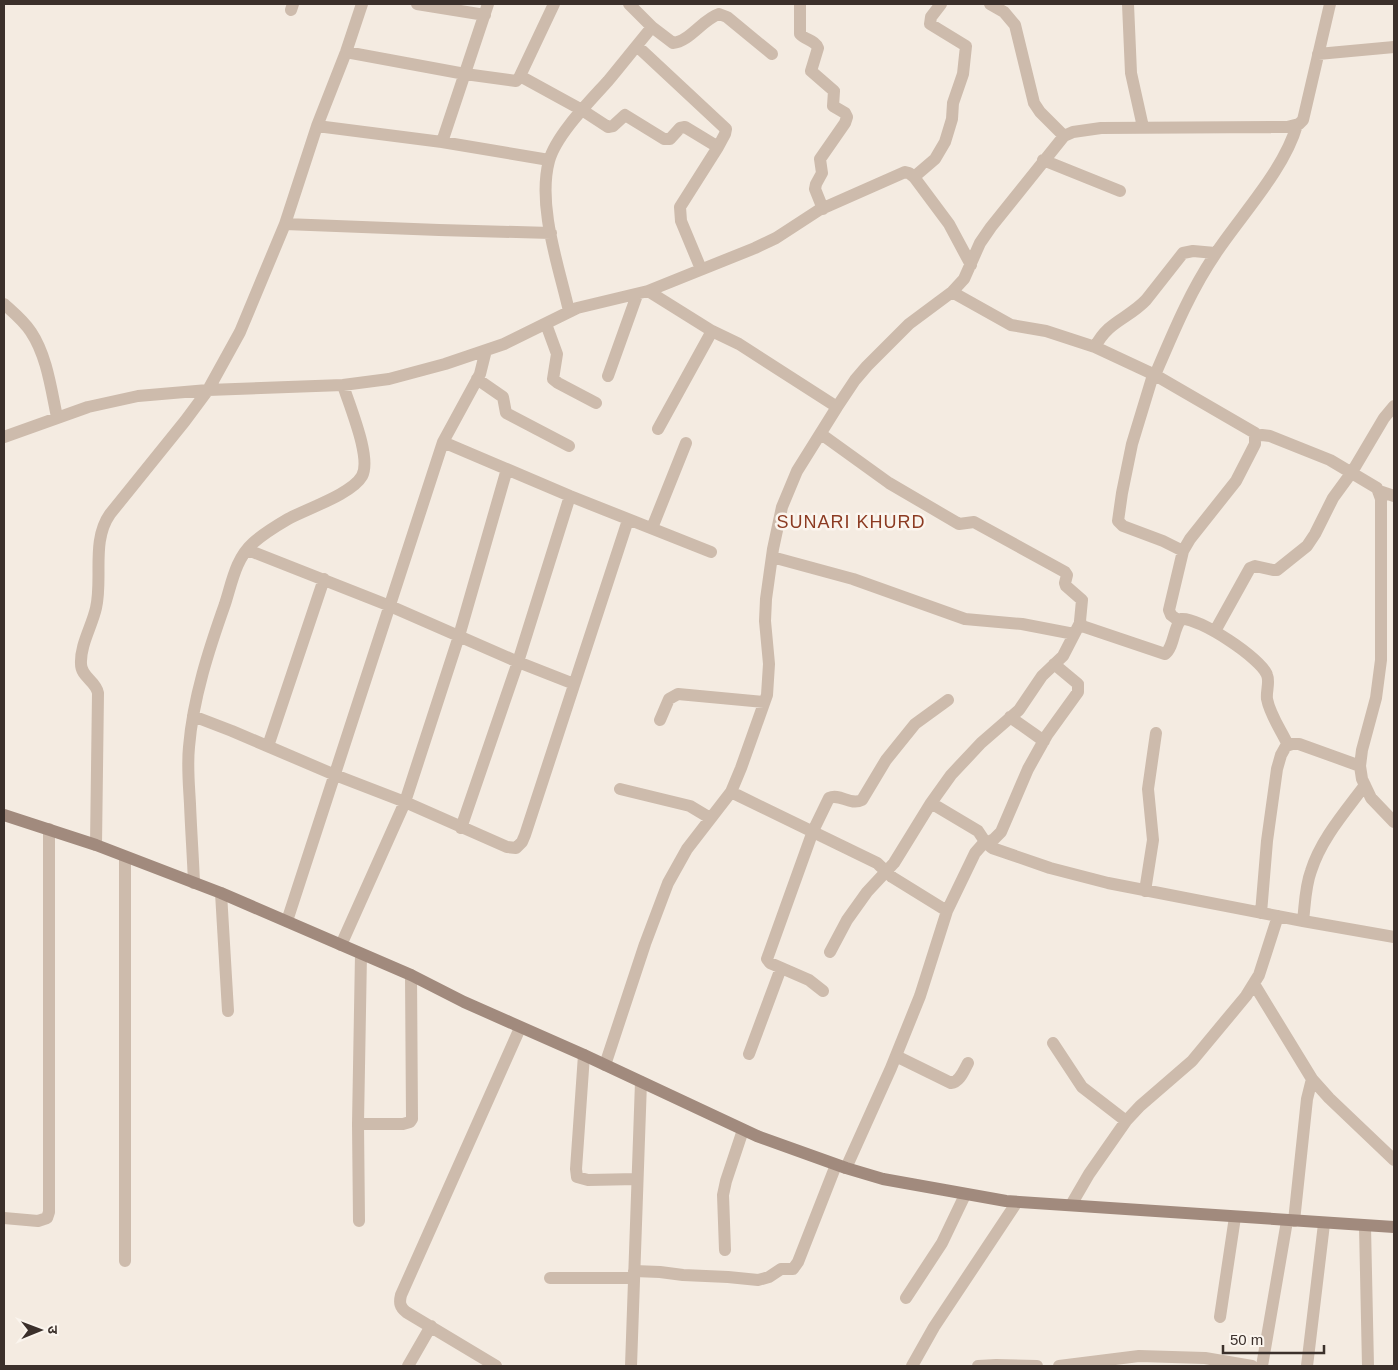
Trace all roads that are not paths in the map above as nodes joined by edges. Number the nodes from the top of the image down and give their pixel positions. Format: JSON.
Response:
{"nodes":[{"id":1,"x":362,"y":4,"type":"edge"},
{"id":2,"x":417,"y":4,"type":"edge"},
{"id":3,"x":554,"y":4,"type":"edge"},
{"id":4,"x":629,"y":4,"type":"edge"},
{"id":5,"x":800,"y":4,"type":"edge"},
{"id":6,"x":941,"y":4,"type":"edge"},
{"id":7,"x":990,"y":4,"type":"edge"},
{"id":8,"x":1128,"y":4,"type":"edge"},
{"id":9,"x":1330,"y":4,"type":"edge"},
{"id":10,"x":486,"y":9,"type":"edge"},
{"id":11,"x":652,"y":28,"type":"junction"},
{"id":12,"x":637,"y":46,"type":"junction"},
{"id":13,"x":1394,"y":46,"type":"edge"},
{"id":14,"x":346,"y":52,"type":"junction"},
{"id":15,"x":772,"y":54,"type":"dead end"},
{"id":16,"x":1318,"y":54,"type":"junction"},
{"id":17,"x":465,"y":74,"type":"junction"},
{"id":18,"x":520,"y":76,"type":"junction"},
{"id":19,"x":582,"y":110,"type":"junction"},
{"id":20,"x":1297,"y":125,"type":"junction"},
{"id":21,"x":317,"y":126,"type":"junction"},
{"id":22,"x":1143,"y":127,"type":"junction"},
{"id":23,"x":1064,"y":136,"type":"junction"},
{"id":24,"x":442,"y":142,"type":"junction"},
{"id":25,"x":718,"y":147,"type":"junction"},
{"id":26,"x":549,"y":160,"type":"junction"},
{"id":27,"x":1043,"y":160,"type":"junction"},
{"id":28,"x":914,"y":177,"type":"junction"},
{"id":29,"x":1120,"y":191,"type":"dead end"},
{"id":30,"x":823,"y":209,"type":"junction"},
{"id":31,"x":285,"y":224,"type":"junction"},
{"id":32,"x":551,"y":233,"type":"junction"},
{"id":33,"x":1216,"y":253,"type":"junction"},
{"id":34,"x":971,"y":265,"type":"junction"},
{"id":35,"x":701,"y":270,"type":"junction"},
{"id":36,"x":952,"y":292,"type":"junction"},
{"id":37,"x":642,"y":293,"type":"junction"},
{"id":38,"x":4,"y":304,"type":"edge"},
{"id":39,"x":569,"y":311,"type":"junction"},
{"id":40,"x":546,"y":324,"type":"junction"},
{"id":41,"x":712,"y":330,"type":"junction"},
{"id":42,"x":1095,"y":347,"type":"junction"},
{"id":43,"x":486,"y":350,"type":"junction"},
{"id":44,"x":1154,"y":375,"type":"junction"},
{"id":45,"x":608,"y":376,"type":"dead end"},
{"id":46,"x":477,"y":379,"type":"junction"},
{"id":47,"x":342,"y":385,"type":"junction"},
{"id":48,"x":208,"y":390,"type":"junction"},
{"id":49,"x":596,"y":403,"type":"dead end"},
{"id":50,"x":1394,"y":406,"type":"edge"},
{"id":51,"x":837,"y":407,"type":"junction"},
{"id":52,"x":57,"y":417,"type":"junction"},
{"id":53,"x":658,"y":429,"type":"dead end"},
{"id":54,"x":821,"y":434,"type":"junction"},
{"id":55,"x":1256,"y":436,"type":"junction"},
{"id":56,"x":4,"y":437,"type":"edge"},
{"id":57,"x":443,"y":442,"type":"junction"},
{"id":58,"x":686,"y":444,"type":"dead end"},
{"id":59,"x":569,"y":446,"type":"dead end"},
{"id":60,"x":507,"y":470,"type":"junction"},
{"id":61,"x":1352,"y":472,"type":"junction"},
{"id":62,"x":1379,"y":491,"type":"junction"},
{"id":63,"x":570,"y":496,"type":"junction"},
{"id":64,"x":1394,"y":496,"type":"edge"},
{"id":65,"x":628,"y":520,"type":"junction"},
{"id":66,"x":652,"y":528,"type":"junction"},
{"id":67,"x":1182,"y":551,"type":"junction"},
{"id":68,"x":246,"y":552,"type":"junction"},
{"id":69,"x":711,"y":552,"type":"dead end"},
{"id":70,"x":772,"y":557,"type":"junction"},
{"id":71,"x":324,"y":579,"type":"junction"},
{"id":72,"x":390,"y":606,"type":"junction"},
{"id":73,"x":1179,"y":621,"type":"junction"},
{"id":74,"x":1077,"y":629,"type":"junction"},
{"id":75,"x":1215,"y":631,"type":"junction"},
{"id":76,"x":459,"y":636,"type":"junction"},
{"id":77,"x":518,"y":662,"type":"junction"},
{"id":78,"x":1054,"y":664,"type":"junction"},
{"id":79,"x":574,"y":684,"type":"junction"},
{"id":80,"x":948,"y":700,"type":"dead end"},
{"id":81,"x":764,"y":702,"type":"junction"},
{"id":82,"x":192,"y":716,"type":"junction"},
{"id":83,"x":1010,"y":717,"type":"junction"},
{"id":84,"x":660,"y":720,"type":"dead end"},
{"id":85,"x":1156,"y":733,"type":"dead end"},
{"id":86,"x":1044,"y":741,"type":"junction"},
{"id":87,"x":1288,"y":745,"type":"junction"},
{"id":88,"x":268,"y":746,"type":"junction"},
{"id":89,"x":1360,"y":766,"type":"junction"},
{"id":90,"x":335,"y":775,"type":"junction"},
{"id":91,"x":1365,"y":785,"type":"junction"},
{"id":92,"x":620,"y":789,"type":"dead end"},
{"id":93,"x":730,"y":792,"type":"junction"},
{"id":94,"x":405,"y":802,"type":"junction"},
{"id":95,"x":931,"y":803,"type":"junction"},
{"id":96,"x":4,"y":815,"type":"edge"},
{"id":97,"x":710,"y":818,"type":"junction"},
{"id":98,"x":1394,"y":822,"type":"edge"},
{"id":99,"x":461,"y":828,"type":"junction"},
{"id":100,"x":49,"y":829,"type":"junction"},
{"id":101,"x":812,"y":831,"type":"junction"},
{"id":102,"x":986,"y":843,"type":"junction"},
{"id":103,"x":96,"y":845,"type":"junction"},
{"id":104,"x":125,"y":858,"type":"junction"},
{"id":105,"x":886,"y":872,"type":"junction"},
{"id":106,"x":194,"y":883,"type":"junction"},
{"id":107,"x":1145,"y":891,"type":"junction"},
{"id":108,"x":221,"y":893,"type":"junction"},
{"id":109,"x":947,"y":911,"type":"junction"},
{"id":110,"x":1261,"y":913,"type":"junction"},
{"id":111,"x":1278,"y":916,"type":"junction"},
{"id":112,"x":287,"y":921,"type":"junction"},
{"id":113,"x":1303,"y":921,"type":"junction"},
{"id":114,"x":1394,"y":936,"type":"edge"},
{"id":115,"x":341,"y":944,"type":"junction"},
{"id":116,"x":830,"y":952,"type":"dead end"},
{"id":117,"x":361,"y":954,"type":"junction"},
{"id":118,"x":781,"y":968,"type":"junction"},
{"id":119,"x":411,"y":974,"type":"junction"},
{"id":120,"x":1254,"y":984,"type":"junction"},
{"id":121,"x":823,"y":991,"type":"dead end"},
{"id":122,"x":228,"y":1011,"type":"dead end"},
{"id":123,"x":520,"y":1028,"type":"junction"},
{"id":124,"x":1053,"y":1043,"type":"dead end"},
{"id":125,"x":749,"y":1054,"type":"dead end"},
{"id":126,"x":584,"y":1056,"type":"junction"},
{"id":127,"x":896,"y":1056,"type":"junction"},
{"id":128,"x":968,"y":1063,"type":"dead end"},
{"id":129,"x":605,"y":1065,"type":"junction"},
{"id":130,"x":1312,"y":1079,"type":"junction"},
{"id":131,"x":641,"y":1082,"type":"junction"},
{"id":132,"x":1126,"y":1121,"type":"junction"},
{"id":133,"x":358,"y":1124,"type":"junction"},
{"id":134,"x":743,"y":1130,"type":"junction"},
{"id":135,"x":1394,"y":1160,"type":"edge"},
{"id":136,"x":841,"y":1167,"type":"junction"},
{"id":137,"x":637,"y":1179,"type":"junction"},
{"id":138,"x":964,"y":1195,"type":"junction"},
{"id":139,"x":1017,"y":1202,"type":"junction"},
{"id":140,"x":1071,"y":1205,"type":"junction"},
{"id":141,"x":1235,"y":1217,"type":"junction"},
{"id":142,"x":4,"y":1218,"type":"edge"},
{"id":143,"x":1290,"y":1221,"type":"junction"},
{"id":144,"x":359,"y":1222,"type":"dead end"},
{"id":145,"x":1324,"y":1224,"type":"junction"},
{"id":146,"x":1365,"y":1226,"type":"junction"},
{"id":147,"x":1394,"y":1227,"type":"edge"},
{"id":148,"x":725,"y":1250,"type":"dead end"},
{"id":149,"x":125,"y":1260,"type":"dead end"},
{"id":150,"x":634,"y":1274,"type":"junction"},
{"id":151,"x":550,"y":1278,"type":"dead end"},
{"id":152,"x":906,"y":1298,"type":"dead end"},
{"id":153,"x":1220,"y":1317,"type":"dead end"},
{"id":154,"x":431,"y":1326,"type":"junction"},
{"id":155,"x":408,"y":1366,"type":"edge"},
{"id":156,"x":496,"y":1366,"type":"edge"},
{"id":157,"x":631,"y":1366,"type":"edge"},
{"id":158,"x":912,"y":1366,"type":"edge"},
{"id":159,"x":978,"y":1366,"type":"edge"},
{"id":160,"x":1037,"y":1366,"type":"edge"},
{"id":161,"x":1059,"y":1366,"type":"edge"},
{"id":162,"x":1252,"y":1366,"type":"edge"},
{"id":163,"x":1262,"y":1366,"type":"edge"},
{"id":164,"x":1307,"y":1366,"type":"edge"},
{"id":165,"x":1368,"y":1366,"type":"edge"}],
"edges":[{"from":1,"to":14,"type":"street"},
{"from":2,"to":10,"type":"street"},
{"from":3,"to":18,"type":"street"},
{"from":4,"to":11,"type":"street"},
{"from":5,"to":30,"type":"street"},
{"from":6,"to":28,"type":"street"},
{"from":7,"to":23,"type":"street"},
{"from":8,"to":22,"type":"street"},
{"from":9,"to":16,"type":"street"},
{"from":10,"to":17,"type":"street"},
{"from":11,"to":12,"type":"street"},
{"from":11,"to":15,"type":"street"},
{"from":12,"to":19,"type":"street"},
{"from":12,"to":25,"type":"street"},
{"from":13,"to":16,"type":"street"},
{"from":14,"to":17,"type":"street"},
{"from":14,"to":21,"type":"street"},
{"from":16,"to":20,"type":"street"},
{"from":17,"to":18,"type":"street"},
{"from":17,"to":24,"type":"street"},
{"from":18,"to":19,"type":"street"},
{"from":19,"to":25,"type":"street"},
{"from":19,"to":26,"type":"street"},
{"from":20,"to":22,"type":"street"},
{"from":20,"to":33,"type":"street"},
{"from":21,"to":24,"type":"street"},
{"from":21,"to":31,"type":"street"},
{"from":22,"to":23,"type":"street"},
{"from":23,"to":27,"type":"street"},
{"from":24,"to":26,"type":"street"},
{"from":25,"to":35,"type":"street"},
{"from":26,"to":32,"type":"street"},
{"from":27,"to":29,"type":"street"},
{"from":27,"to":34,"type":"street"},
{"from":28,"to":30,"type":"street"},
{"from":28,"to":34,"type":"street"},
{"from":30,"to":35,"type":"street"},
{"from":31,"to":32,"type":"street"},
{"from":31,"to":48,"type":"street"},
{"from":32,"to":39,"type":"street"},
{"from":33,"to":42,"type":"street"},
{"from":33,"to":44,"type":"street"},
{"from":34,"to":36,"type":"street"},
{"from":35,"to":37,"type":"street"},
{"from":36,"to":42,"type":"street"},
{"from":36,"to":51,"type":"street"},
{"from":37,"to":39,"type":"street"},
{"from":37,"to":41,"type":"street"},
{"from":37,"to":45,"type":"street"},
{"from":38,"to":52,"type":"street"},
{"from":39,"to":40,"type":"street"},
{"from":40,"to":43,"type":"street"},
{"from":40,"to":49,"type":"street"},
{"from":41,"to":51,"type":"street"},
{"from":41,"to":53,"type":"street"},
{"from":42,"to":44,"type":"street"},
{"from":43,"to":46,"type":"street"},
{"from":43,"to":47,"type":"street"},
{"from":44,"to":55,"type":"street"},
{"from":44,"to":67,"type":"street"},
{"from":46,"to":57,"type":"street"},
{"from":46,"to":59,"type":"street"},
{"from":47,"to":48,"type":"street"},
{"from":47,"to":68,"type":"street"},
{"from":48,"to":52,"type":"street"},
{"from":48,"to":103,"type":"street"},
{"from":50,"to":61,"type":"street"},
{"from":51,"to":54,"type":"street"},
{"from":52,"to":56,"type":"street"},
{"from":54,"to":70,"type":"street"},
{"from":54,"to":74,"type":"street"},
{"from":55,"to":61,"type":"street"},
{"from":55,"to":67,"type":"street"},
{"from":57,"to":60,"type":"street"},
{"from":57,"to":72,"type":"street"},
{"from":58,"to":66,"type":"street"},
{"from":60,"to":63,"type":"street"},
{"from":60,"to":76,"type":"street"},
{"from":61,"to":62,"type":"street"},
{"from":61,"to":75,"type":"street"},
{"from":62,"to":64,"type":"street"},
{"from":62,"to":89,"type":"street"},
{"from":63,"to":65,"type":"street"},
{"from":63,"to":77,"type":"street"},
{"from":65,"to":66,"type":"street"},
{"from":65,"to":79,"type":"street"},
{"from":66,"to":69,"type":"street"},
{"from":67,"to":73,"type":"street"},
{"from":68,"to":71,"type":"street"},
{"from":68,"to":82,"type":"street"},
{"from":70,"to":74,"type":"street"},
{"from":70,"to":81,"type":"street"},
{"from":71,"to":72,"type":"street"},
{"from":71,"to":88,"type":"street"},
{"from":72,"to":76,"type":"street"},
{"from":72,"to":90,"type":"street"},
{"from":73,"to":74,"type":"street"},
{"from":73,"to":75,"type":"street"},
{"from":74,"to":78,"type":"street"},
{"from":75,"to":87,"type":"street"},
{"from":76,"to":77,"type":"street"},
{"from":76,"to":94,"type":"street"},
{"from":77,"to":79,"type":"street"},
{"from":77,"to":99,"type":"street"},
{"from":78,"to":83,"type":"street"},
{"from":78,"to":86,"type":"street"},
{"from":79,"to":99,"type":"street"},
{"from":80,"to":101,"type":"street"},
{"from":81,"to":84,"type":"street"},
{"from":81,"to":93,"type":"street"},
{"from":82,"to":88,"type":"street"},
{"from":82,"to":106,"type":"street"},
{"from":83,"to":86,"type":"street"},
{"from":83,"to":95,"type":"street"},
{"from":85,"to":107,"type":"street"},
{"from":86,"to":102,"type":"street"},
{"from":87,"to":89,"type":"street"},
{"from":87,"to":110,"type":"street"},
{"from":88,"to":90,"type":"street"},
{"from":89,"to":91,"type":"street"},
{"from":90,"to":94,"type":"street"},
{"from":90,"to":112,"type":"street"},
{"from":91,"to":98,"type":"street"},
{"from":91,"to":113,"type":"street"},
{"from":92,"to":97,"type":"street"},
{"from":93,"to":97,"type":"street"},
{"from":93,"to":101,"type":"street"},
{"from":94,"to":99,"type":"street"},
{"from":94,"to":115,"type":"street"},
{"from":95,"to":102,"type":"street"},
{"from":95,"to":105,"type":"street"},
{"from":96,"to":100,"type":"street"},
{"from":97,"to":129,"type":"street"},
{"from":100,"to":103,"type":"street"},
{"from":100,"to":142,"type":"street"},
{"from":101,"to":105,"type":"street"},
{"from":101,"to":118,"type":"street"},
{"from":102,"to":107,"type":"street"},
{"from":102,"to":109,"type":"street"},
{"from":103,"to":104,"type":"street"},
{"from":104,"to":106,"type":"street"},
{"from":104,"to":149,"type":"street"},
{"from":105,"to":109,"type":"street"},
{"from":105,"to":116,"type":"street"},
{"from":106,"to":108,"type":"street"},
{"from":107,"to":110,"type":"street"},
{"from":108,"to":112,"type":"street"},
{"from":108,"to":122,"type":"street"},
{"from":109,"to":127,"type":"street"},
{"from":110,"to":111,"type":"street"},
{"from":111,"to":113,"type":"street"},
{"from":111,"to":120,"type":"street"},
{"from":112,"to":115,"type":"street"},
{"from":113,"to":114,"type":"street"},
{"from":115,"to":117,"type":"street"},
{"from":117,"to":119,"type":"street"},
{"from":117,"to":133,"type":"street"},
{"from":118,"to":121,"type":"street"},
{"from":118,"to":125,"type":"street"},
{"from":119,"to":123,"type":"street"},
{"from":119,"to":133,"type":"street"},
{"from":120,"to":130,"type":"street"},
{"from":120,"to":132,"type":"street"},
{"from":123,"to":126,"type":"street"},
{"from":123,"to":154,"type":"street"},
{"from":124,"to":132,"type":"street"},
{"from":126,"to":129,"type":"street"},
{"from":126,"to":137,"type":"street"},
{"from":127,"to":128,"type":"street"},
{"from":127,"to":136,"type":"street"},
{"from":129,"to":131,"type":"street"},
{"from":130,"to":135,"type":"street"},
{"from":130,"to":143,"type":"street"},
{"from":131,"to":134,"type":"street"},
{"from":131,"to":137,"type":"street"},
{"from":132,"to":140,"type":"street"},
{"from":133,"to":144,"type":"street"},
{"from":134,"to":136,"type":"street"},
{"from":134,"to":148,"type":"street"},
{"from":136,"to":138,"type":"street"},
{"from":136,"to":150,"type":"street"},
{"from":137,"to":150,"type":"street"},
{"from":138,"to":139,"type":"street"},
{"from":138,"to":152,"type":"street"},
{"from":139,"to":140,"type":"street"},
{"from":139,"to":158,"type":"street"},
{"from":140,"to":141,"type":"street"},
{"from":141,"to":143,"type":"street"},
{"from":141,"to":153,"type":"street"},
{"from":143,"to":145,"type":"street"},
{"from":143,"to":163,"type":"street"},
{"from":145,"to":146,"type":"street"},
{"from":145,"to":164,"type":"street"},
{"from":146,"to":147,"type":"street"},
{"from":146,"to":165,"type":"street"},
{"from":150,"to":151,"type":"street"},
{"from":150,"to":157,"type":"street"},
{"from":154,"to":155,"type":"street"},
{"from":154,"to":156,"type":"street"},
{"from":159,"to":160,"type":"street"},
{"from":161,"to":162,"type":"street"}]}
